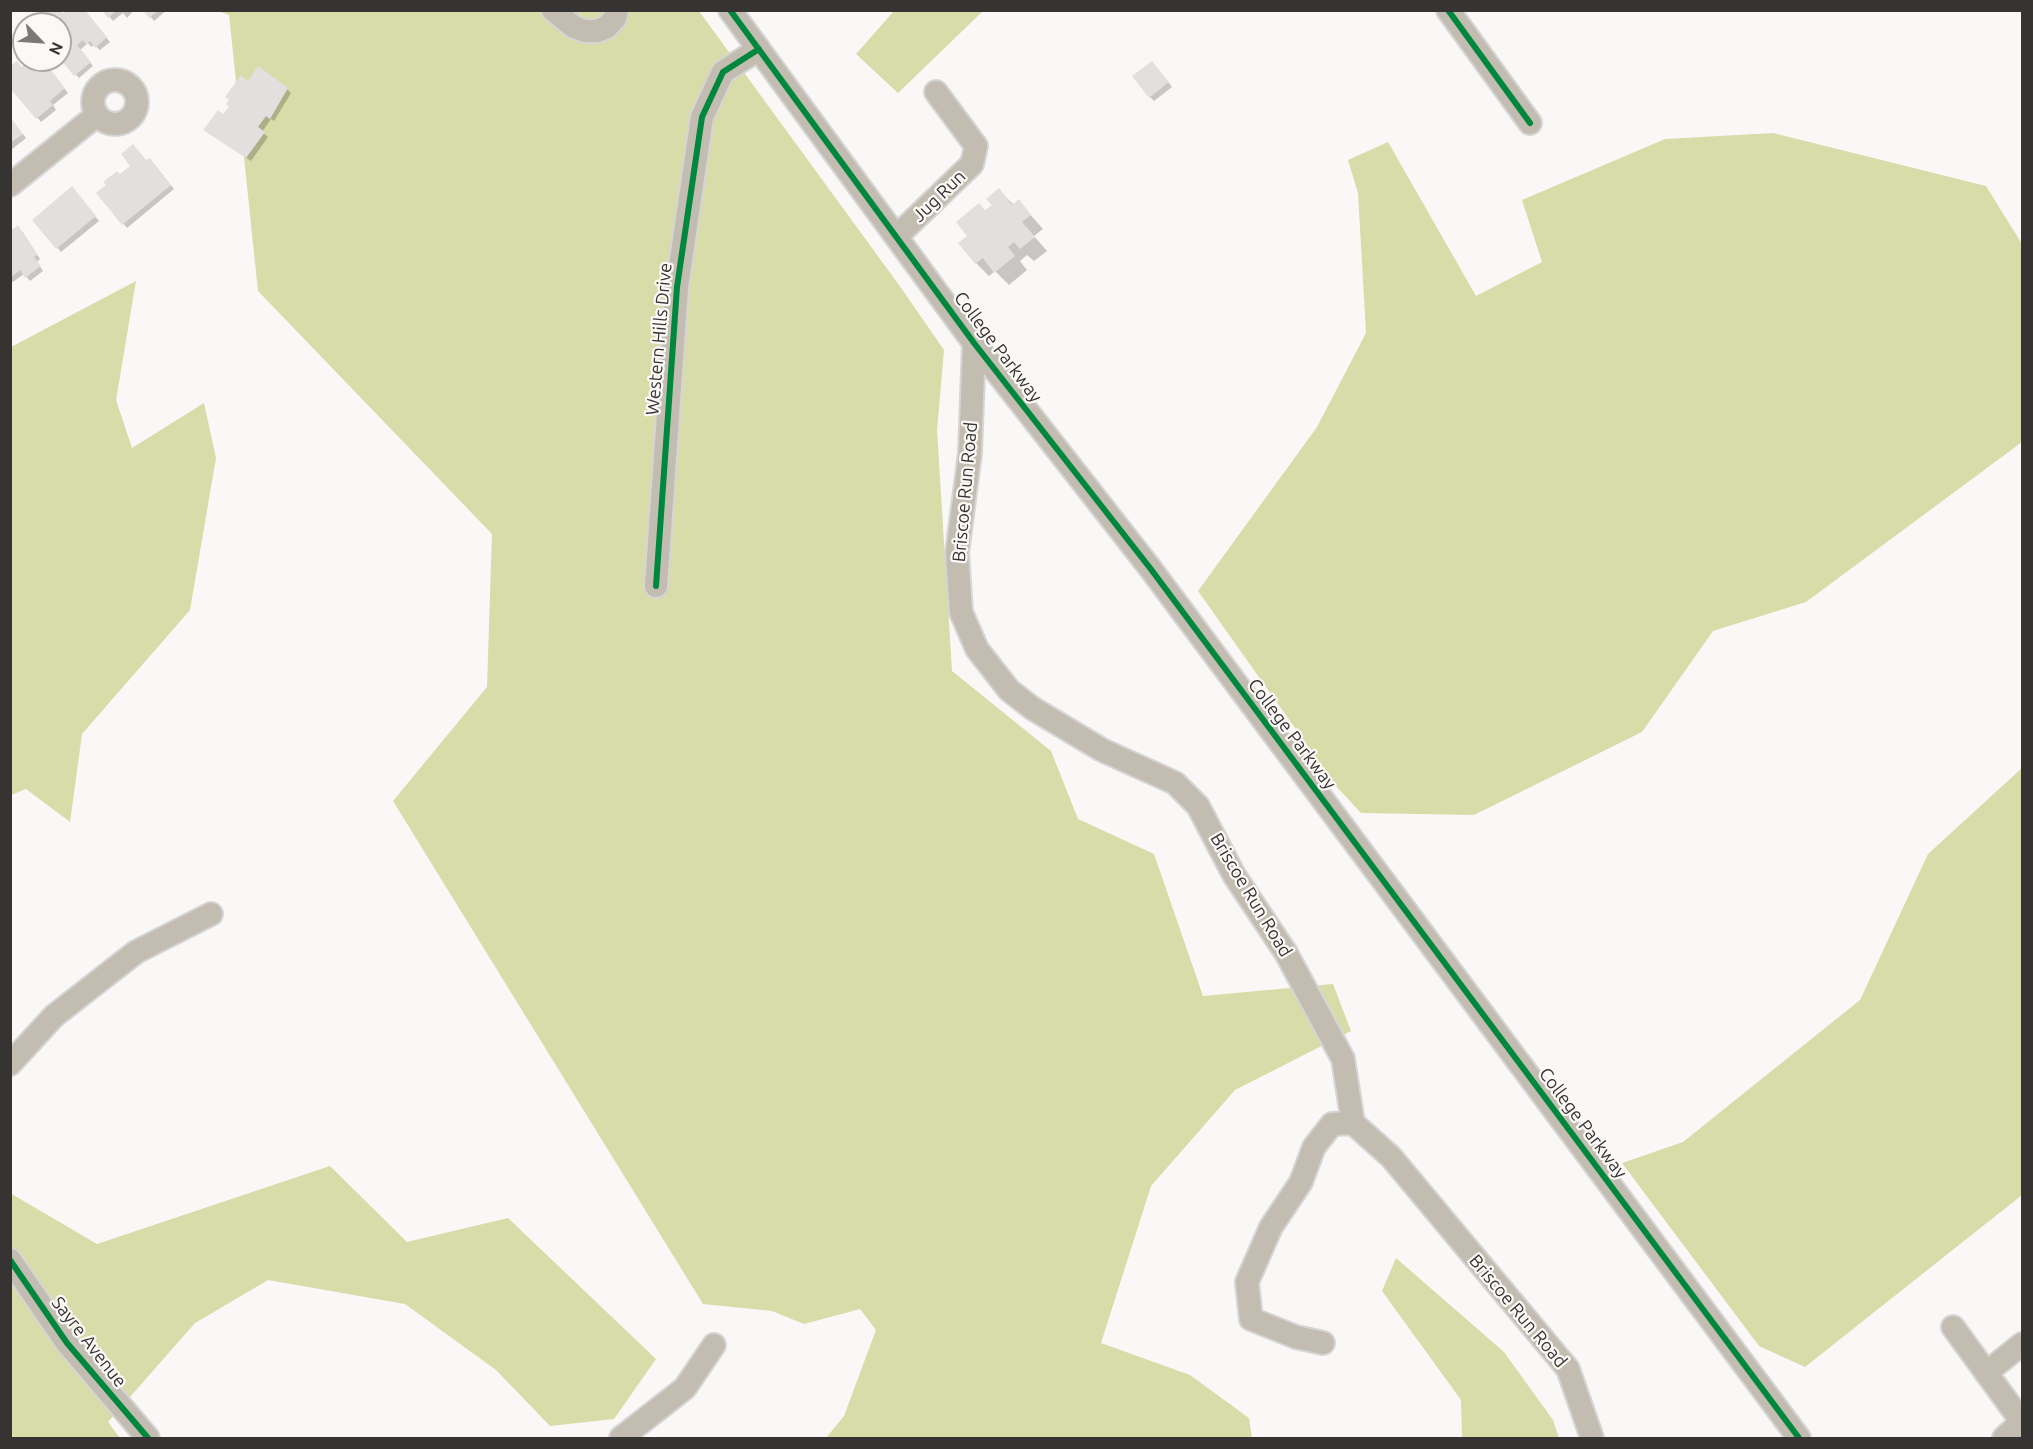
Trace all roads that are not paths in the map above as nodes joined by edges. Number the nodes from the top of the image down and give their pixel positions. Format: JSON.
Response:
{"nodes":[{"id":1,"x":553,"y":10,"type":"edge"},
{"id":2,"x":617,"y":10,"type":"edge"},
{"id":3,"x":730,"y":10,"type":"edge"},
{"id":4,"x":1448,"y":10,"type":"edge"},
{"id":5,"x":759,"y":49,"type":"junction"},
{"id":6,"x":936,"y":92,"type":"dead end"},
{"id":7,"x":97,"y":115,"type":"dead end"},
{"id":8,"x":1530,"y":123,"type":"dead end"},
{"id":9,"x":10,"y":185,"type":"edge"},
{"id":10,"x":897,"y":236,"type":"junction"},
{"id":11,"x":974,"y":343,"type":"junction"},
{"id":12,"x":656,"y":586,"type":"dead end"},
{"id":13,"x":210,"y":914,"type":"dead end"},
{"id":14,"x":10,"y":1064,"type":"edge"},
{"id":15,"x":1353,"y":1123,"type":"junction"},
{"id":16,"x":10,"y":1260,"type":"edge"},
{"id":17,"x":1953,"y":1327,"type":"dead end"},
{"id":18,"x":1323,"y":1343,"type":"dead end"},
{"id":19,"x":2022,"y":1344,"type":"edge"},
{"id":20,"x":714,"y":1346,"type":"dead end"},
{"id":21,"x":1986,"y":1373,"type":"junction"},
{"id":22,"x":148,"y":1438,"type":"edge"},
{"id":23,"x":621,"y":1438,"type":"edge"},
{"id":24,"x":1592,"y":1438,"type":"edge"},
{"id":25,"x":1799,"y":1438,"type":"edge"},
{"id":26,"x":2004,"y":1438,"type":"edge"}],
"edges":[{"from":1,"to":2,"type":"street"},
{"from":3,"to":5,"type":"street","name":"College Parkway"},
{"from":4,"to":8,"type":"street"},
{"from":5,"to":10,"type":"street","name":"College Parkway"},
{"from":5,"to":12,"type":"street","name":"Western Hills Drive"},
{"from":6,"to":10,"type":"street","name":"Jug Run"},
{"from":7,"to":9,"type":"street"},
{"from":10,"to":11,"type":"street","name":"College Parkway"},
{"from":11,"to":15,"type":"street","name":"Briscoe Run Road"},
{"from":11,"to":25,"type":"street","name":"College Parkway"},
{"from":13,"to":14,"type":"street"},
{"from":15,"to":18,"type":"street"},
{"from":15,"to":24,"type":"street","name":"Briscoe Run Road"},
{"from":16,"to":22,"type":"street","name":"Sayre Avenue"},
{"from":17,"to":21,"type":"street"},
{"from":19,"to":21,"type":"street"},
{"from":20,"to":23,"type":"street"},
{"from":21,"to":26,"type":"street"}]}
